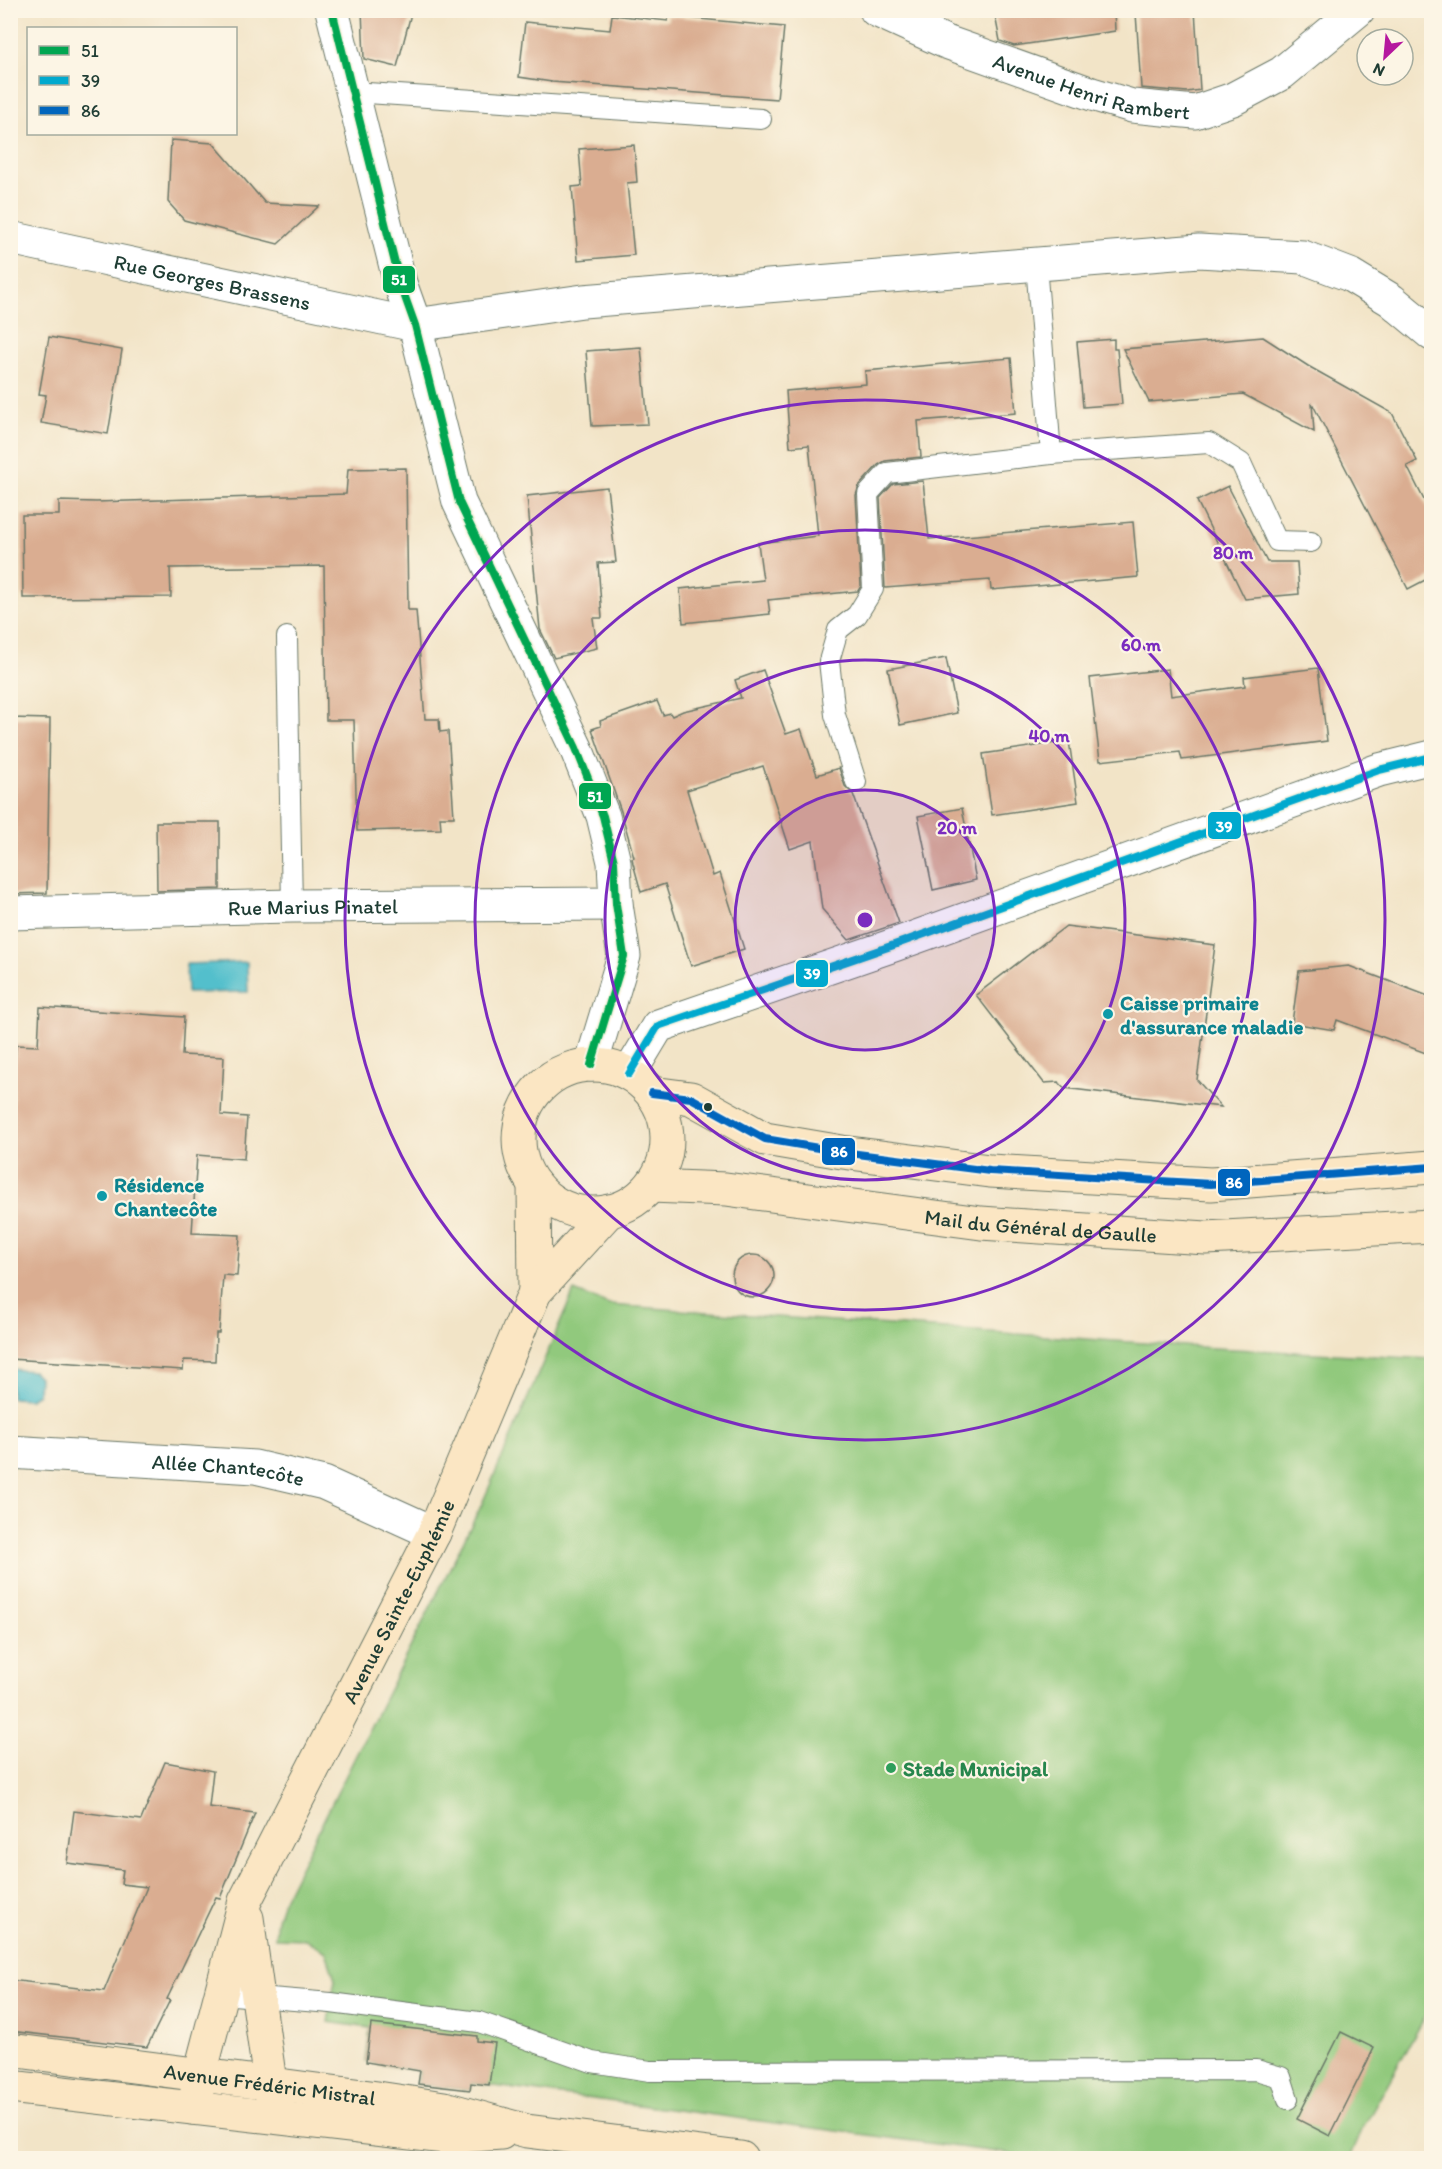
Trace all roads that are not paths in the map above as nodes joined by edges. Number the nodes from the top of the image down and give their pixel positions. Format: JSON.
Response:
{"nodes":[{"id":1,"x":332,"y":10,"type":"edge"},
{"id":2,"x":876,"y":10,"type":"edge"},
{"id":3,"x":1358,"y":10,"type":"edge"},
{"id":4,"x":352,"y":92,"type":"junction"},
{"id":5,"x":761,"y":118,"type":"dead end"},
{"id":6,"x":10,"y":238,"type":"edge"},
{"id":7,"x":1036,"y":264,"type":"junction"},
{"id":8,"x":415,"y":325,"type":"junction"},
{"id":9,"x":1431,"y":334,"type":"edge"},
{"id":10,"x":1051,"y":454,"type":"junction"},
{"id":11,"x":1311,"y":542,"type":"dead end"},
{"id":12,"x":287,"y":637,"type":"dead end"},
{"id":13,"x":1431,"y":757,"type":"edge"},
{"id":14,"x":856,"y":782,"type":"dead end"},
{"id":15,"x":616,"y":904,"type":"junction"},
{"id":16,"x":292,"y":906,"type":"junction"},
{"id":17,"x":10,"y":913,"type":"edge"},
{"id":18,"x":591,"y":1065,"type":"junction"},
{"id":19,"x":641,"y":1084,"type":"junction"},
{"id":20,"x":1431,"y":1167,"type":"edge"},
{"id":21,"x":534,"y":1184,"type":"junction"},
{"id":22,"x":651,"y":1186,"type":"junction"},
{"id":23,"x":609,"y":1211,"type":"junction"},
{"id":24,"x":1431,"y":1226,"type":"edge"},
{"id":25,"x":535,"y":1292,"type":"junction"},
{"id":26,"x":10,"y":1452,"type":"edge"},
{"id":27,"x":434,"y":1533,"type":"junction"},
{"id":28,"x":245,"y":1901,"type":"junction"},
{"id":29,"x":220,"y":1994,"type":"junction"},
{"id":30,"x":258,"y":1997,"type":"junction"},
{"id":31,"x":17,"y":2051,"type":"edge"},
{"id":32,"x":200,"y":2074,"type":"junction"},
{"id":33,"x":272,"y":2084,"type":"junction"},
{"id":34,"x":12,"y":2091,"type":"edge"},
{"id":35,"x":1288,"y":2099,"type":"dead end"},
{"id":36,"x":195,"y":2108,"type":"junction"},
{"id":37,"x":274,"y":2117,"type":"junction"},
{"id":38,"x":527,"y":2131,"type":"junction"},
{"id":39,"x":741,"y":2158,"type":"edge"}],
"edges":[{"from":1,"to":4,"type":"street"},
{"from":2,"to":3,"type":"street","name":"Avenue Henri Rambert"},
{"from":4,"to":5,"type":"lane"},
{"from":4,"to":8,"type":"street"},
{"from":6,"to":8,"type":"street","name":"Rue Georges Brassens"},
{"from":7,"to":8,"type":"street","name":"Rue Georges Brassens"},
{"from":7,"to":9,"type":"street","name":"Rue Georges Brassens"},
{"from":7,"to":10,"type":"lane"},
{"from":8,"to":15,"type":"street"},
{"from":10,"to":11,"type":"lane"},
{"from":10,"to":14,"type":"lane"},
{"from":12,"to":16,"type":"lane"},
{"from":13,"to":19,"type":"street"},
{"from":15,"to":16,"type":"street","name":"Rue Marius Pinatel"},
{"from":15,"to":18,"type":"street"},
{"from":16,"to":17,"type":"street","name":"Rue Marius Pinatel"},
{"from":18,"to":19,"type":"street"},
{"from":18,"to":21,"type":"street"},
{"from":19,"to":20,"type":"street"},
{"from":19,"to":22,"type":"street"},
{"from":21,"to":23,"type":"street"},
{"from":21,"to":25,"type":"street","name":"Avenue Sainte-Euphémie"},
{"from":22,"to":23,"type":"street"},
{"from":22,"to":24,"type":"street","name":"Mail du Général de Gaulle"},
{"from":23,"to":25,"type":"street","name":"Avenue Sainte-Euphémie"},
{"from":25,"to":27,"type":"street","name":"Avenue Sainte-Euphémie"},
{"from":26,"to":27,"type":"street","name":"Allée Chantecôte"},
{"from":27,"to":28,"type":"street","name":"Avenue Sainte-Euphémie"},
{"from":28,"to":29,"type":"street","name":"Avenue Sainte-Euphémie"},
{"from":28,"to":30,"type":"street"},
{"from":29,"to":30,"type":"lane"},
{"from":29,"to":32,"type":"street","name":"Avenue Sainte-Euphémie"},
{"from":30,"to":33,"type":"street"},
{"from":30,"to":35,"type":"lane"},
{"from":31,"to":32,"type":"street","name":"Avenue Frédéric Mistral"},
{"from":31,"to":34,"type":"lane"},
{"from":32,"to":33,"type":"street","name":"Avenue Frédéric Mistral"},
{"from":32,"to":36,"type":"street","name":"Avenue Sainte-Euphémie"},
{"from":33,"to":37,"type":"street"},
{"from":33,"to":38,"type":"street","name":"Avenue Frédéric Mistral"},
{"from":34,"to":36,"type":"street","name":"Avenue Frédéric Mistral"},
{"from":36,"to":37,"type":"street","name":"Avenue Frédéric Mistral"},
{"from":37,"to":38,"type":"street","name":"Avenue Frédéric Mistral"},
{"from":38,"to":39,"type":"street","name":"Avenue Frédéric Mistral"}]}
